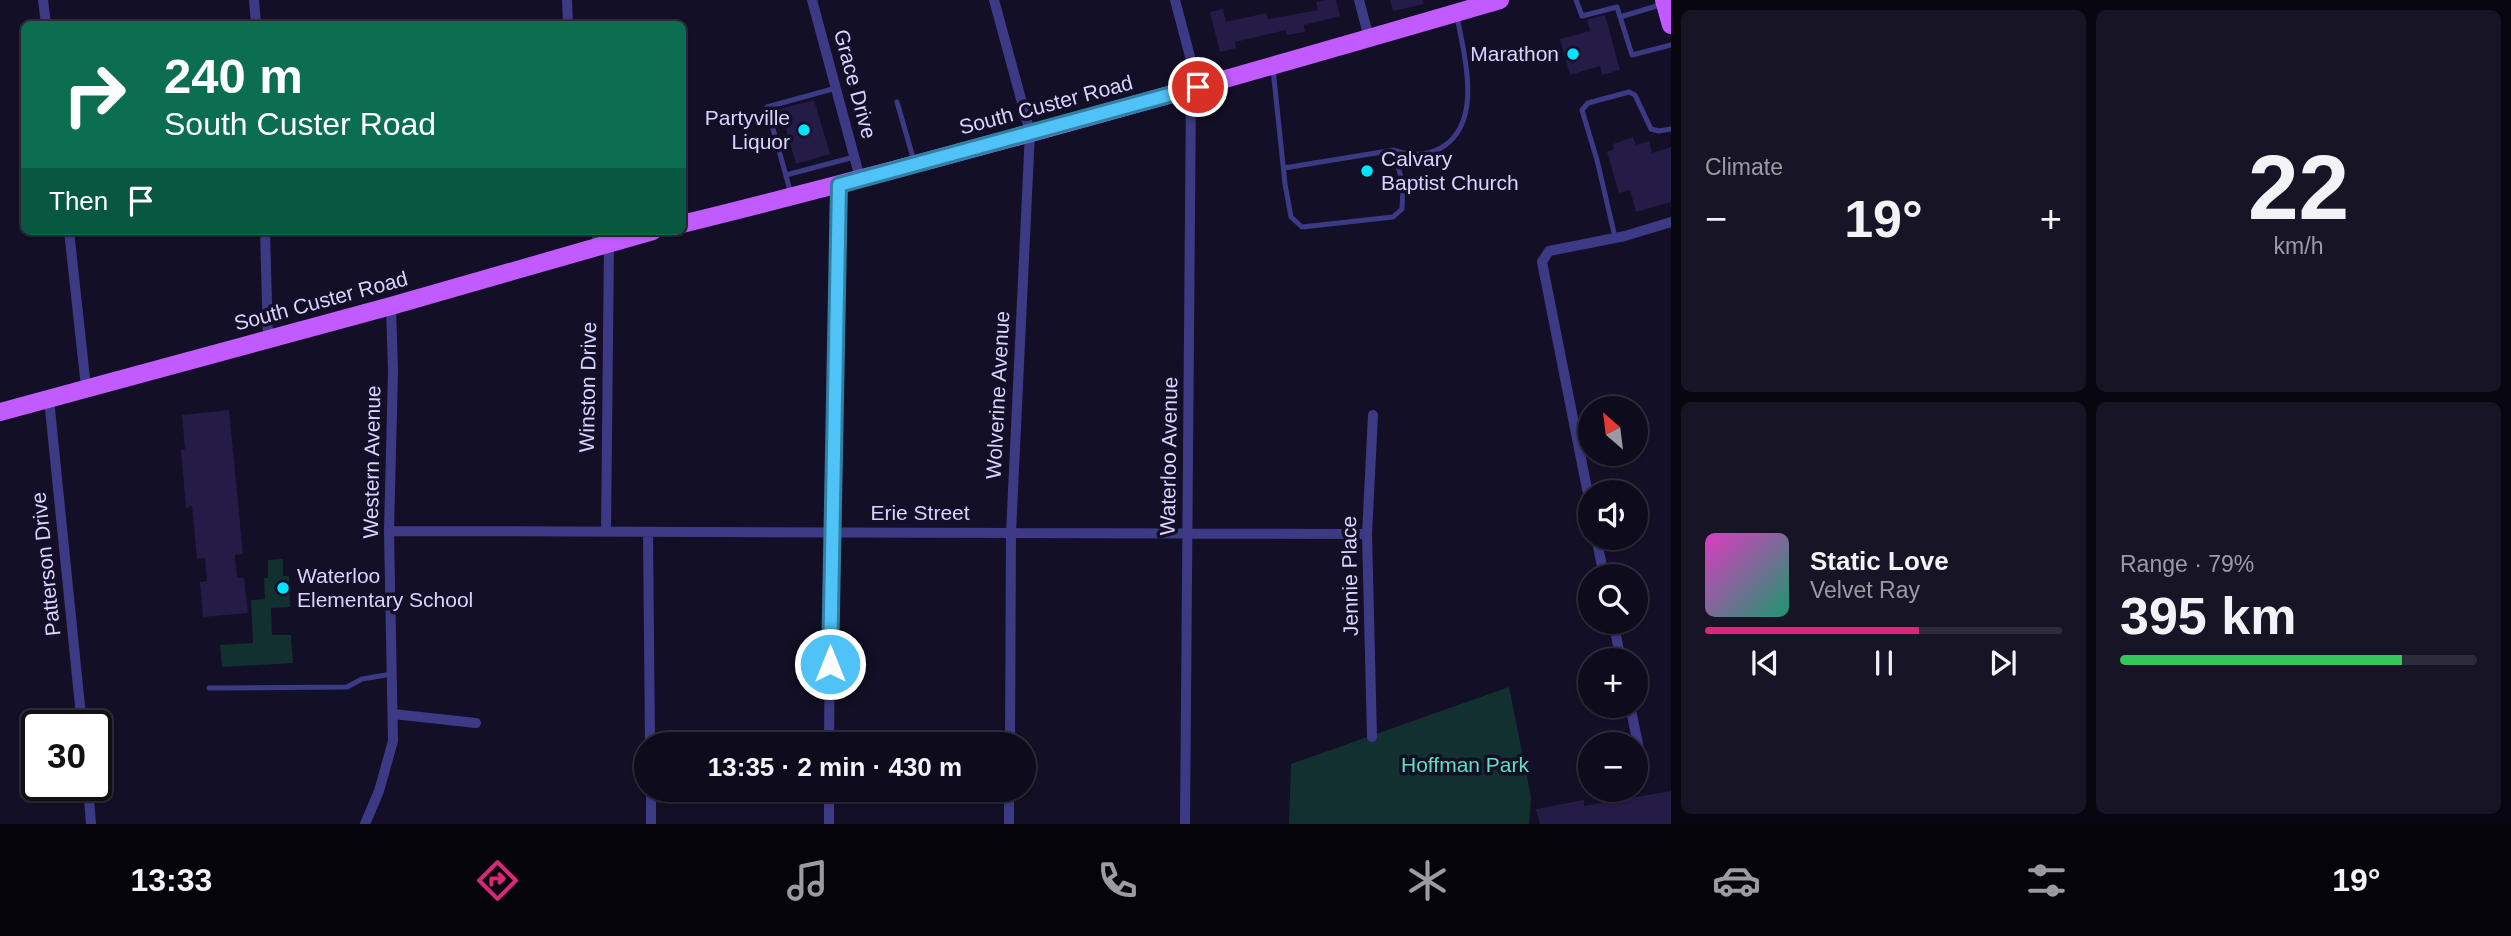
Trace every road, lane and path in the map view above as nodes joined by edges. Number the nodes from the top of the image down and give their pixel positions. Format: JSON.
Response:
{"nodes":[{"id":1,"x":43,"y":0,"type":"edge"},
{"id":2,"x":254,"y":0,"type":"edge"},
{"id":3,"x":567,"y":0,"type":"edge"},
{"id":4,"x":812,"y":0,"type":"edge"},
{"id":5,"x":994,"y":0,"type":"edge"},
{"id":6,"x":1175,"y":0,"type":"edge"},
{"id":7,"x":1359,"y":0,"type":"edge"},
{"id":8,"x":1500,"y":0,"type":"edge"},
{"id":9,"x":1576,"y":0,"type":"edge"},
{"id":10,"x":1664,"y":2,"type":"edge"},
{"id":11,"x":1457,"y":13,"type":"junction"},
{"id":12,"x":1620,"y":16,"type":"junction"},
{"id":13,"x":46,"y":21,"type":"edge"},
{"id":14,"x":256,"y":21,"type":"edge"},
{"id":15,"x":568,"y":21,"type":"edge"},
{"id":16,"x":1671,"y":25,"type":"edge"},
{"id":17,"x":1369,"y":38,"type":"junction"},
{"id":18,"x":1671,"y":45,"type":"edge"},
{"id":19,"x":1273,"y":65,"type":"junction"},
{"id":20,"x":836,"y":88,"type":"junction"},
{"id":21,"x":1195,"y":88,"type":"junction"},
{"id":22,"x":897,"y":102,"type":"dead end"},
{"id":23,"x":1671,"y":129,"type":"edge"},
{"id":24,"x":1030,"y":132,"type":"junction"},
{"id":25,"x":1394,"y":150,"type":"junction"},
{"id":26,"x":855,"y":157,"type":"junction"},
{"id":27,"x":915,"y":164,"type":"junction"},
{"id":28,"x":1284,"y":167,"type":"junction"},
{"id":29,"x":786,"y":175,"type":"junction"},
{"id":30,"x":860,"y":178,"type":"junction"},
{"id":31,"x":839,"y":185,"type":"junction"},
{"id":32,"x":791,"y":197,"type":"junction"},
{"id":33,"x":1671,"y":222,"type":"edge"},
{"id":34,"x":686,"y":223,"type":"edge"},
{"id":35,"x":69,"y":235,"type":"edge"},
{"id":36,"x":265,"y":235,"type":"edge"},
{"id":37,"x":627,"y":235,"type":"edge"},
{"id":38,"x":1615,"y":237,"type":"junction"},
{"id":39,"x":601,"y":239,"type":"edge"},
{"id":40,"x":391,"y":306,"type":"junction"},
{"id":41,"x":268,"y":339,"type":"junction"},
{"id":42,"x":86,"y":387,"type":"junction"},
{"id":43,"x":48,"y":399,"type":"junction"},
{"id":44,"x":0,"y":412,"type":"edge"},
{"id":45,"x":1373,"y":415,"type":"dead end"},
{"id":46,"x":1585,"y":480,"type":"edge"},
{"id":47,"x":389,"y":531,"type":"junction"},
{"id":48,"x":606,"y":532,"type":"junction"},
{"id":49,"x":831,"y":532,"type":"junction"},
{"id":50,"x":648,"y":533,"type":"junction"},
{"id":51,"x":1011,"y":533,"type":"junction"},
{"id":52,"x":1187,"y":534,"type":"junction"},
{"id":53,"x":1367,"y":534,"type":"junction"},
{"id":54,"x":392,"y":674,"type":"junction"},
{"id":55,"x":209,"y":688,"type":"dead end"},
{"id":56,"x":80,"y":710,"type":"edge"},
{"id":57,"x":393,"y":714,"type":"junction"},
{"id":58,"x":476,"y":723,"type":"dead end"},
{"id":59,"x":650,"y":732,"type":"edge"},
{"id":60,"x":830,"y":732,"type":"edge"},
{"id":61,"x":1010,"y":732,"type":"edge"},
{"id":62,"x":1372,"y":737,"type":"dead end"},
{"id":63,"x":89,"y":801,"type":"edge"},
{"id":64,"x":651,"y":802,"type":"edge"},
{"id":65,"x":829,"y":802,"type":"edge"},
{"id":66,"x":1009,"y":802,"type":"edge"},
{"id":67,"x":91,"y":824,"type":"edge"},
{"id":68,"x":365,"y":824,"type":"edge"},
{"id":69,"x":651,"y":824,"type":"edge"},
{"id":70,"x":829,"y":824,"type":"edge"},
{"id":71,"x":1009,"y":824,"type":"edge"},
{"id":72,"x":1185,"y":824,"type":"edge"}],
"edges":[{"from":1,"to":13,"type":"street"},
{"from":2,"to":14,"type":"street"},
{"from":3,"to":15,"type":"street"},
{"from":4,"to":20,"type":"street","name":"Grace Drive"},
{"from":5,"to":24,"type":"street","name":"Wolverine Avenue"},
{"from":6,"to":21,"type":"street","name":"Waterloo Avenue"},
{"from":7,"to":17,"type":"street"},
{"from":8,"to":11,"type":"main road","name":"South Custer Road"},
{"from":9,"to":12,"type":"lane"},
{"from":10,"to":12,"type":"lane"},
{"from":10,"to":16,"type":"main road"},
{"from":11,"to":17,"type":"main road","name":"South Custer Road"},
{"from":11,"to":25,"type":"lane"},
{"from":12,"to":18,"type":"lane"},
{"from":17,"to":19,"type":"main road","name":"South Custer Road"},
{"from":19,"to":21,"type":"main road","name":"South Custer Road"},
{"from":19,"to":28,"type":"lane"},
{"from":20,"to":26,"type":"street","name":"Grace Drive"},
{"from":20,"to":29,"type":"lane"},
{"from":21,"to":24,"type":"main road","name":"South Custer Road"},
{"from":21,"to":52,"type":"street","name":"Waterloo Avenue"},
{"from":22,"to":27,"type":"lane"},
{"from":23,"to":38,"type":"lane"},
{"from":24,"to":27,"type":"main road","name":"South Custer Road"},
{"from":24,"to":51,"type":"street","name":"Wolverine Avenue"},
{"from":25,"to":28,"type":"lane"},
{"from":25,"to":28,"type":"lane"},
{"from":26,"to":29,"type":"lane"},
{"from":26,"to":30,"type":"street","name":"Grace Drive"},
{"from":27,"to":30,"type":"main road","name":"South Custer Road"},
{"from":29,"to":32,"type":"lane"},
{"from":30,"to":31,"type":"main road","name":"South Custer Road"},
{"from":31,"to":32,"type":"main road","name":"South Custer Road"},
{"from":31,"to":49,"type":"street"},
{"from":32,"to":34,"type":"main road","name":"South Custer Road"},
{"from":33,"to":38,"type":"street"},
{"from":35,"to":42,"type":"street"},
{"from":36,"to":41,"type":"street"},
{"from":37,"to":39,"type":"main road","name":"South Custer Road"},
{"from":38,"to":46,"type":"street"},
{"from":39,"to":40,"type":"main road","name":"South Custer Road"},
{"from":39,"to":48,"type":"street","name":"Winston Drive"},
{"from":40,"to":41,"type":"main road","name":"South Custer Road"},
{"from":40,"to":47,"type":"street","name":"Western Avenue"},
{"from":41,"to":42,"type":"main road","name":"South Custer Road"},
{"from":42,"to":43,"type":"main road","name":"South Custer Road"},
{"from":43,"to":44,"type":"main road","name":"South Custer Road"},
{"from":43,"to":56,"type":"street","name":"Patterson Drive"},
{"from":45,"to":53,"type":"street","name":"Jennie Place"},
{"from":47,"to":48,"type":"street","name":"Erie Street"},
{"from":47,"to":54,"type":"street","name":"Western Avenue"},
{"from":48,"to":50,"type":"street","name":"Erie Street"},
{"from":49,"to":50,"type":"street","name":"Erie Street"},
{"from":49,"to":51,"type":"street","name":"Erie Street"},
{"from":49,"to":60,"type":"street"},
{"from":50,"to":59,"type":"street"},
{"from":51,"to":52,"type":"street","name":"Erie Street"},
{"from":51,"to":61,"type":"street","name":"Wolverine Avenue"},
{"from":52,"to":53,"type":"street","name":"Erie Street"},
{"from":52,"to":72,"type":"street","name":"Waterloo Avenue"},
{"from":53,"to":62,"type":"street","name":"Jennie Place"},
{"from":54,"to":55,"type":"lane"},
{"from":54,"to":57,"type":"street","name":"Western Avenue"},
{"from":57,"to":58,"type":"street"},
{"from":57,"to":68,"type":"street","name":"Western Avenue"},
{"from":63,"to":67,"type":"street"},
{"from":64,"to":69,"type":"street"},
{"from":65,"to":70,"type":"street"},
{"from":66,"to":71,"type":"street"}]}
